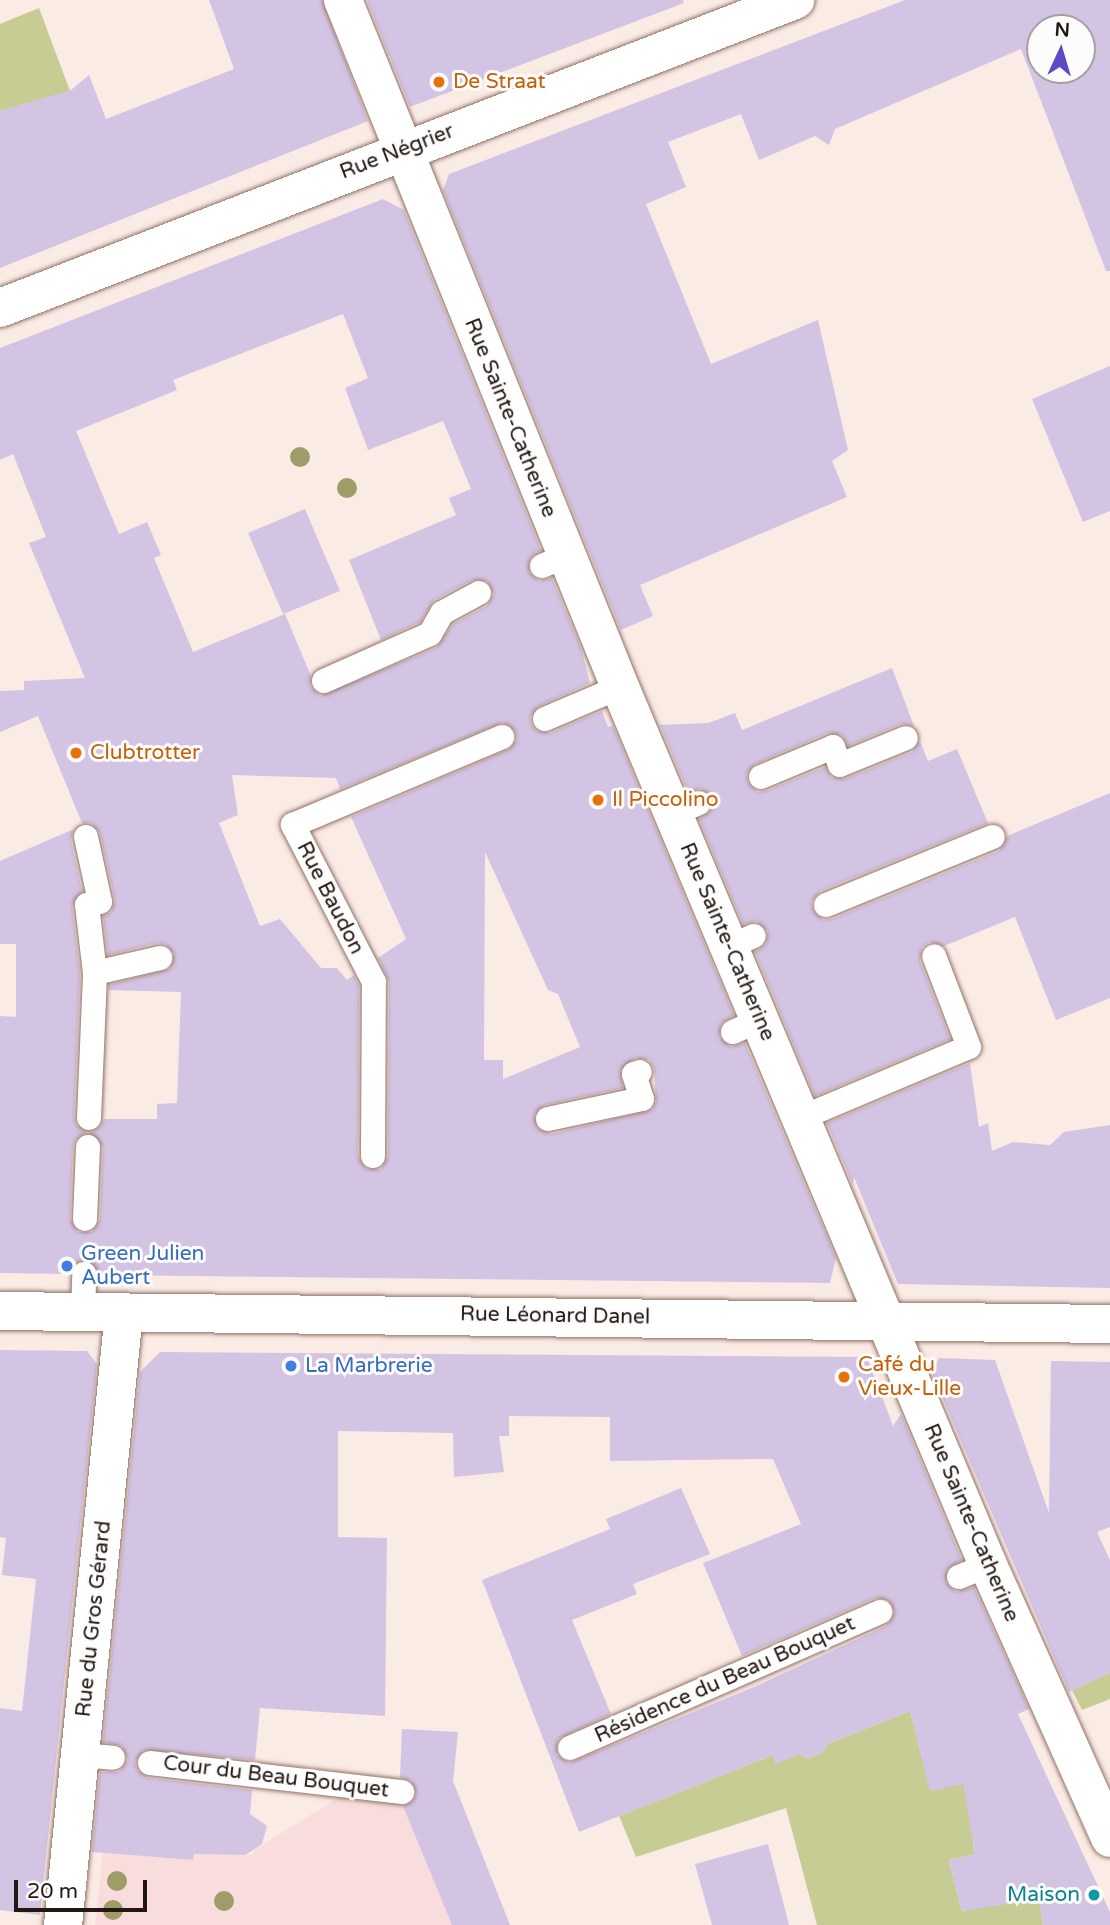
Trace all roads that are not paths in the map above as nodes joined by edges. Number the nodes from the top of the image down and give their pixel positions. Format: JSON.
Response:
{"nodes":[{"id":1,"x":343,"y":0,"type":"edge"},
{"id":2,"x":795,"y":0,"type":"edge"},
{"id":3,"x":403,"y":150,"type":"junction"},
{"id":4,"x":0,"y":308,"type":"edge"},
{"id":5,"x":479,"y":593,"type":"dead end"},
{"id":6,"x":324,"y":681,"type":"dead end"},
{"id":7,"x":620,"y":687,"type":"junction"},
{"id":8,"x":545,"y":719,"type":"dead end"},
{"id":9,"x":502,"y":737,"type":"dead end"},
{"id":10,"x":906,"y":738,"type":"dead end"},
{"id":11,"x":761,"y":777,"type":"dead end"},
{"id":12,"x":86,"y":837,"type":"dead end"},
{"id":13,"x":993,"y":837,"type":"dead end"},
{"id":14,"x":826,"y":905,"type":"dead end"},
{"id":15,"x":934,"y":956,"type":"dead end"},
{"id":16,"x":159,"y":958,"type":"dead end"},
{"id":17,"x":95,"y":973,"type":"junction"},
{"id":18,"x":640,"y":1072,"type":"dead end"},
{"id":19,"x":89,"y":1118,"type":"dead end"},
{"id":20,"x":801,"y":1118,"type":"junction"},
{"id":21,"x":548,"y":1119,"type":"dead end"},
{"id":22,"x":88,"y":1147,"type":"dead end"},
{"id":23,"x":373,"y":1156,"type":"dead end"},
{"id":24,"x":85,"y":1219,"type":"dead end"},
{"id":25,"x":84,"y":1274,"type":"dead end"},
{"id":26,"x":0,"y":1311,"type":"edge"},
{"id":27,"x":83,"y":1312,"type":"junction"},
{"id":28,"x":124,"y":1312,"type":"junction"},
{"id":29,"x":885,"y":1319,"type":"junction"},
{"id":30,"x":1110,"y":1324,"type":"edge"},
{"id":31,"x":880,"y":1612,"type":"dead end"},
{"id":32,"x":570,"y":1748,"type":"dead end"},
{"id":33,"x":150,"y":1763,"type":"dead end"},
{"id":34,"x":402,"y":1792,"type":"dead end"},
{"id":35,"x":1110,"y":1838,"type":"edge"},
{"id":36,"x":63,"y":1925,"type":"edge"}],
"edges":[{"from":1,"to":3,"type":"street","name":"Rue Sainte-Catherine"},
{"from":2,"to":3,"type":"street","name":"Rue Négrier"},
{"from":3,"to":4,"type":"street","name":"Rue Négrier"},
{"from":3,"to":7,"type":"street","name":"Rue Sainte-Catherine"},
{"from":5,"to":6,"type":"lane"},
{"from":7,"to":8,"type":"lane"},
{"from":7,"to":20,"type":"street","name":"Rue Sainte-Catherine"},
{"from":9,"to":23,"type":"lane","name":"Rue Baudon"},
{"from":10,"to":11,"type":"lane"},
{"from":12,"to":17,"type":"lane"},
{"from":13,"to":14,"type":"lane"},
{"from":15,"to":20,"type":"lane"},
{"from":16,"to":17,"type":"lane"},
{"from":17,"to":19,"type":"lane"},
{"from":18,"to":21,"type":"lane"},
{"from":20,"to":29,"type":"street","name":"Rue Sainte-Catherine"},
{"from":22,"to":24,"type":"lane"},
{"from":25,"to":27,"type":"lane"},
{"from":26,"to":27,"type":"street","name":"Rue Léonard Danel"},
{"from":27,"to":28,"type":"street","name":"Rue Léonard Danel"},
{"from":28,"to":29,"type":"street","name":"Rue Léonard Danel"},
{"from":28,"to":36,"type":"street","name":"Rue du Gros Gérard"},
{"from":29,"to":30,"type":"street","name":"Rue Léonard Danel"},
{"from":29,"to":35,"type":"street","name":"Rue Sainte-Catherine"},
{"from":31,"to":32,"type":"lane","name":"Résidence du Beau Bouquet"},
{"from":33,"to":34,"type":"lane","name":"Cour du Beau Bouquet"}]}
